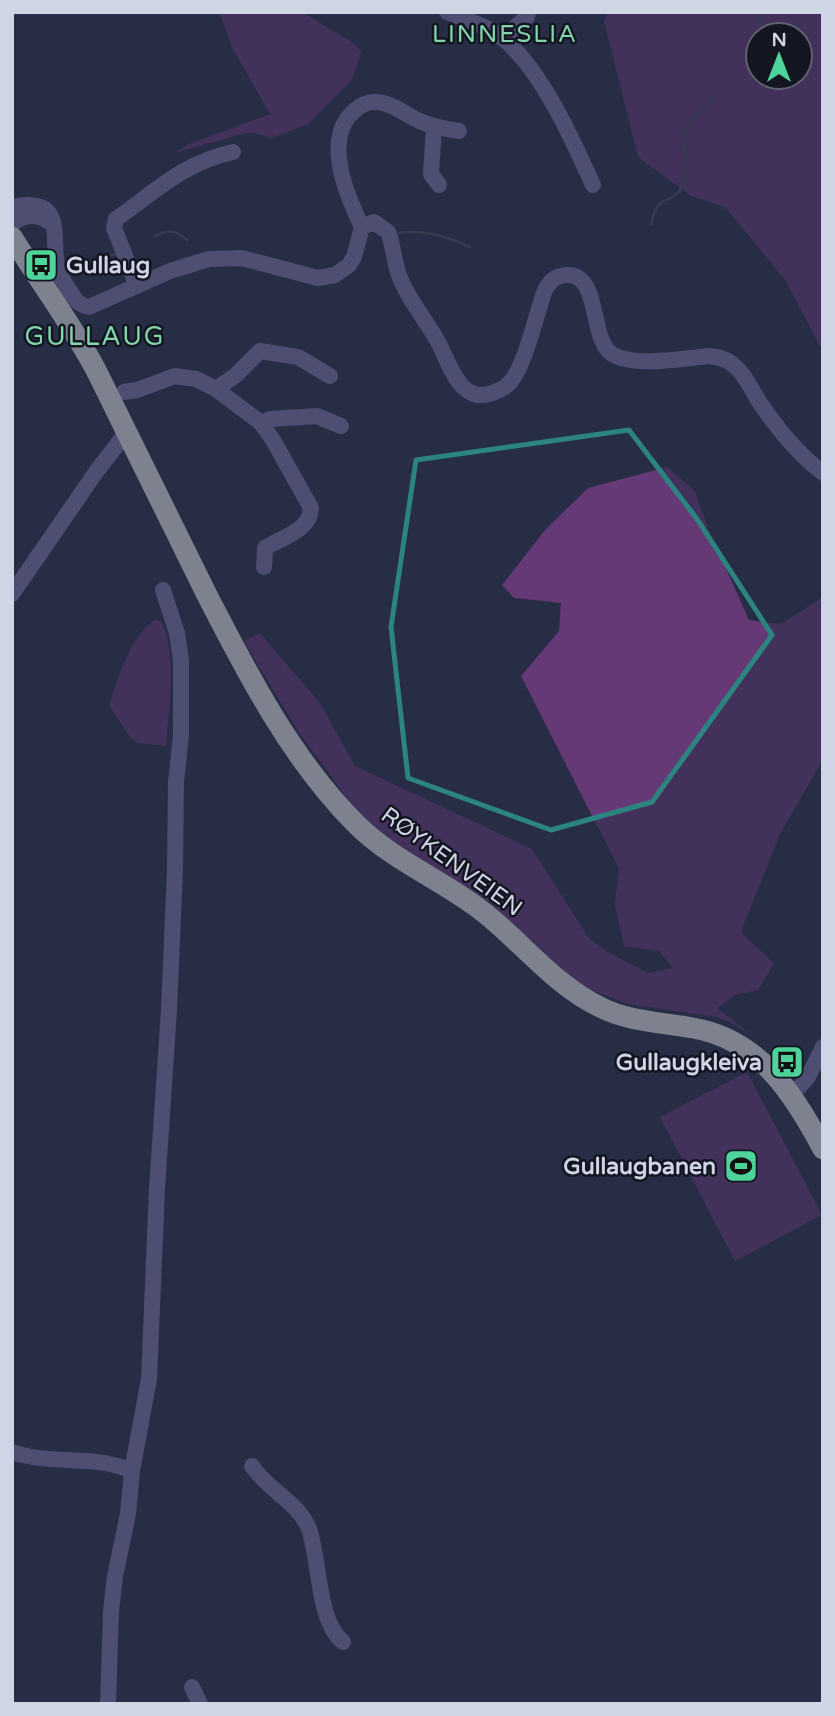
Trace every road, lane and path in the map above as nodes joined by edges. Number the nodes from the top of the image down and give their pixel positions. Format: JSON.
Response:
{"nodes":[{"id":1,"x":447,"y":12,"type":"edge"},
{"id":2,"x":528,"y":12,"type":"edge"},
{"id":3,"x":502,"y":38,"type":"junction"},
{"id":4,"x":434,"y":127,"type":"junction"},
{"id":5,"x":459,"y":131,"type":"dead end"},
{"id":6,"x":233,"y":152,"type":"dead end"},
{"id":7,"x":439,"y":185,"type":"dead end"},
{"id":8,"x":593,"y":185,"type":"dead end"},
{"id":9,"x":12,"y":207,"type":"edge"},
{"id":10,"x":12,"y":223,"type":"edge"},
{"id":11,"x":362,"y":227,"type":"junction"},
{"id":12,"x":55,"y":230,"type":"junction"},
{"id":13,"x":12,"y":236,"type":"edge"},
{"id":14,"x":12,"y":258,"type":"edge"},
{"id":15,"x":35,"y":273,"type":"junction"},
{"id":16,"x":137,"y":286,"type":"junction"},
{"id":17,"x":330,"y":376,"type":"dead end"},
{"id":18,"x":216,"y":389,"type":"junction"},
{"id":19,"x":124,"y":391,"type":"dead end"},
{"id":20,"x":261,"y":423,"type":"junction"},
{"id":21,"x":341,"y":426,"type":"dead end"},
{"id":22,"x":126,"y":433,"type":"junction"},
{"id":23,"x":823,"y":473,"type":"edge"},
{"id":24,"x":264,"y":567,"type":"dead end"},
{"id":25,"x":163,"y":590,"type":"dead end"},
{"id":26,"x":12,"y":594,"type":"edge"},
{"id":27,"x":823,"y":1047,"type":"edge"},
{"id":28,"x":792,"y":1095,"type":"junction"},
{"id":29,"x":823,"y":1149,"type":"edge"},
{"id":30,"x":12,"y":1452,"type":"edge"},
{"id":31,"x":251,"y":1466,"type":"dead end"},
{"id":32,"x":127,"y":1469,"type":"dead end"},
{"id":33,"x":343,"y":1642,"type":"dead end"},
{"id":34,"x":191,"y":1687,"type":"dead end"},
{"id":35,"x":108,"y":1704,"type":"edge"},
{"id":36,"x":200,"y":1704,"type":"edge"}],
"edges":[{"from":1,"to":3,"type":"street"},
{"from":2,"to":3,"type":"street"},
{"from":3,"to":8,"type":"street"},
{"from":4,"to":5,"type":"street"},
{"from":4,"to":7,"type":"street"},
{"from":4,"to":11,"type":"street"},
{"from":6,"to":16,"type":"street"},
{"from":9,"to":12,"type":"street"},
{"from":10,"to":12,"type":"street"},
{"from":10,"to":13,"type":"highway"},
{"from":11,"to":16,"type":"street"},
{"from":11,"to":23,"type":"street"},
{"from":12,"to":16,"type":"street"},
{"from":13,"to":15,"type":"highway","name":"RØYKENVEIEN"},
{"from":14,"to":15,"type":"highway","name":"RØYKENVEIEN"},
{"from":15,"to":22,"type":"highway","name":"RØYKENVEIEN"},
{"from":17,"to":18,"type":"street"},
{"from":18,"to":19,"type":"street"},
{"from":18,"to":20,"type":"street"},
{"from":20,"to":21,"type":"street"},
{"from":20,"to":24,"type":"street"},
{"from":22,"to":26,"type":"street"},
{"from":22,"to":28,"type":"highway","name":"RØYKENVEIEN"},
{"from":25,"to":35,"type":"street"},
{"from":27,"to":28,"type":"street"},
{"from":28,"to":29,"type":"highway","name":"RØYKENVEIEN"},
{"from":30,"to":32,"type":"street"},
{"from":31,"to":33,"type":"street"},
{"from":34,"to":36,"type":"street"}]}
